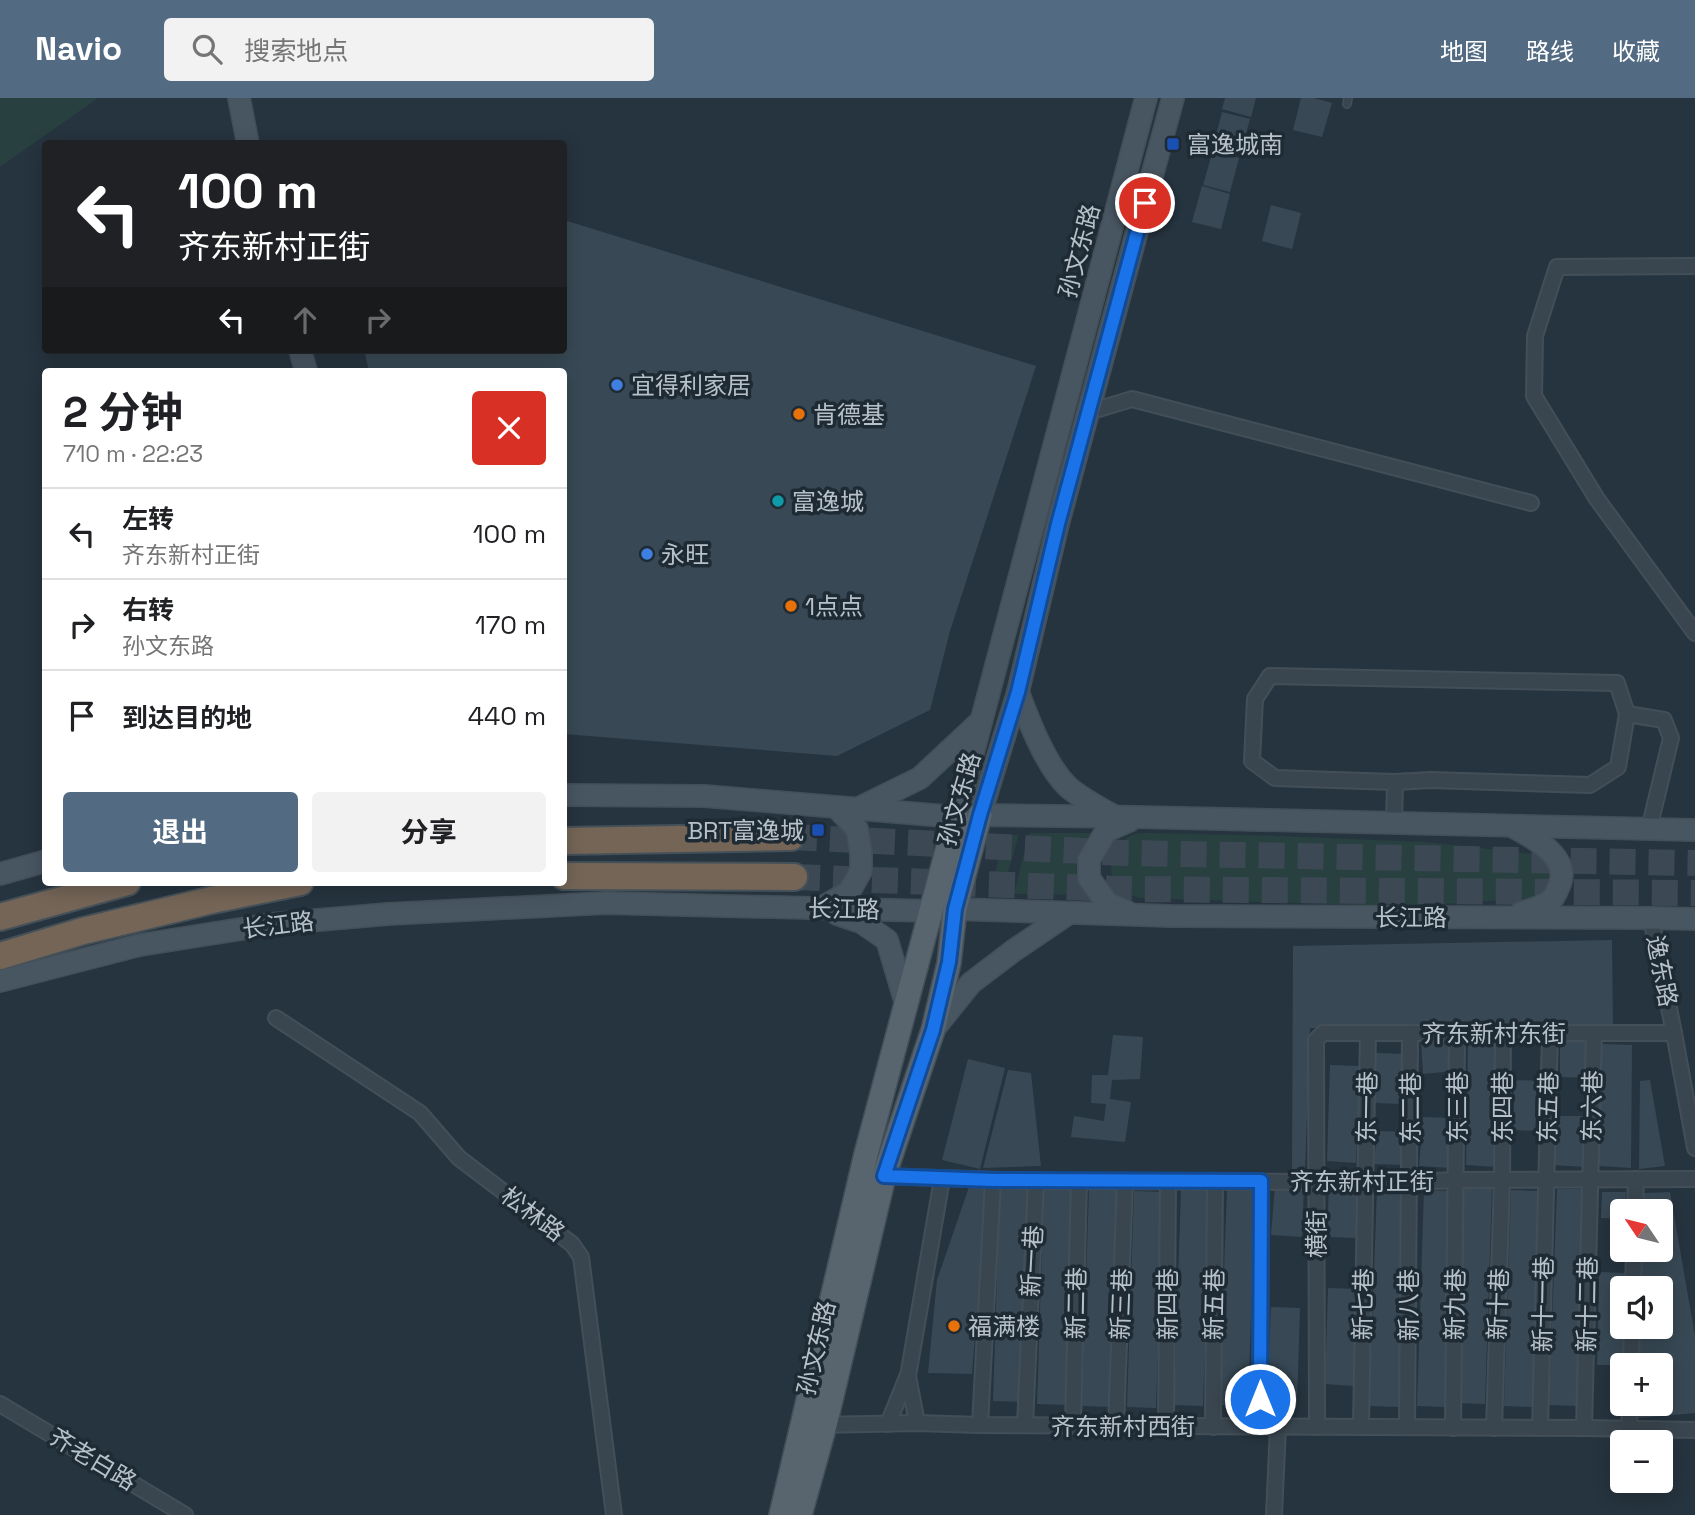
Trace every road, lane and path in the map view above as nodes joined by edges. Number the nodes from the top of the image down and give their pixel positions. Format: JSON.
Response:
{"nodes":[{"id":1,"x":239,"y":98,"type":"edge"},
{"id":2,"x":1146,"y":98,"type":"edge"},
{"id":3,"x":1173,"y":98,"type":"edge"},
{"id":4,"x":247,"y":140,"type":"edge"},
{"id":5,"x":1695,"y":266,"type":"edge"},
{"id":6,"x":1089,"y":412,"type":"junction"},
{"id":7,"x":1531,"y":503,"type":"dead end"},
{"id":8,"x":1695,"y":633,"type":"edge"},
{"id":9,"x":1018,"y":692,"type":"junction"},
{"id":10,"x":1627,"y":714,"type":"junction"},
{"id":11,"x":981,"y":720,"type":"junction"},
{"id":12,"x":1395,"y":782,"type":"junction"},
{"id":13,"x":567,"y":795,"type":"edge"},
{"id":14,"x":847,"y":808,"type":"junction"},
{"id":15,"x":980,"y":815,"type":"junction"},
{"id":16,"x":956,"y":817,"type":"junction"},
{"id":17,"x":1115,"y":817,"type":"junction"},
{"id":18,"x":1138,"y":817,"type":"junction"},
{"id":19,"x":1394,"y":823,"type":"junction"},
{"id":20,"x":1513,"y":827,"type":"junction"},
{"id":21,"x":1649,"y":829,"type":"junction"},
{"id":22,"x":1695,"y":830,"type":"edge"},
{"id":23,"x":791,"y":837,"type":"tunnel mouth"},
{"id":24,"x":567,"y":841,"type":"edge"},
{"id":25,"x":42,"y":862,"type":"edge"},
{"id":26,"x":0,"y":874,"type":"edge"},
{"id":27,"x":567,"y":876,"type":"edge"},
{"id":28,"x":793,"y":877,"type":"tunnel mouth"},
{"id":29,"x":112,"y":886,"type":"edge"},
{"id":30,"x":280,"y":886,"type":"edge"},
{"id":31,"x":821,"y":908,"type":"junction"},
{"id":32,"x":955,"y":909,"type":"junction"},
{"id":33,"x":931,"y":911,"type":"junction"},
{"id":34,"x":1069,"y":913,"type":"junction"},
{"id":35,"x":1133,"y":915,"type":"junction"},
{"id":36,"x":0,"y":917,"type":"edge"},
{"id":37,"x":1509,"y":917,"type":"junction"},
{"id":38,"x":1651,"y":918,"type":"junction"},
{"id":39,"x":1695,"y":919,"type":"edge"},
{"id":40,"x":0,"y":956,"type":"edge"},
{"id":41,"x":0,"y":981,"type":"edge"},
{"id":42,"x":906,"y":1004,"type":"junction"},
{"id":43,"x":276,"y":1018,"type":"dead end"},
{"id":44,"x":933,"y":1030,"type":"junction"},
{"id":45,"x":1368,"y":1033,"type":"junction"},
{"id":46,"x":1410,"y":1033,"type":"junction"},
{"id":47,"x":1457,"y":1033,"type":"junction"},
{"id":48,"x":1503,"y":1033,"type":"junction"},
{"id":49,"x":1550,"y":1033,"type":"junction"},
{"id":50,"x":1594,"y":1033,"type":"junction"},
{"id":51,"x":1674,"y":1033,"type":"junction"},
{"id":52,"x":1316,"y":1040,"type":"joint"},
{"id":53,"x":1695,"y":1148,"type":"edge"},
{"id":54,"x":872,"y":1176,"type":"junction"},
{"id":55,"x":942,"y":1179,"type":"junction"},
{"id":56,"x":1590,"y":1179,"type":"junction"},
{"id":57,"x":1636,"y":1179,"type":"junction"},
{"id":58,"x":1695,"y":1179,"type":"edge"},
{"id":59,"x":993,"y":1180,"type":"junction"},
{"id":60,"x":1457,"y":1180,"type":"junction"},
{"id":61,"x":1547,"y":1180,"type":"junction"},
{"id":62,"x":1036,"y":1181,"type":"junction"},
{"id":63,"x":1079,"y":1181,"type":"junction"},
{"id":64,"x":1125,"y":1181,"type":"junction"},
{"id":65,"x":1168,"y":1181,"type":"junction"},
{"id":66,"x":1215,"y":1181,"type":"junction"},
{"id":67,"x":1261,"y":1181,"type":"junction"},
{"id":68,"x":1316,"y":1181,"type":"junction"},
{"id":69,"x":1365,"y":1181,"type":"junction"},
{"id":70,"x":1502,"y":1181,"type":"junction"},
{"id":71,"x":1409,"y":1182,"type":"junction"},
{"id":72,"x":1635,"y":1199,"type":"edge"},
{"id":73,"x":908,"y":1376,"type":"junction"},
{"id":74,"x":0,"y":1404,"type":"edge"},
{"id":75,"x":1630,"y":1416,"type":"edge"},
{"id":76,"x":916,"y":1423,"type":"junction"},
{"id":77,"x":888,"y":1424,"type":"junction"},
{"id":78,"x":813,"y":1425,"type":"junction"},
{"id":79,"x":980,"y":1425,"type":"junction"},
{"id":80,"x":1025,"y":1425,"type":"junction"},
{"id":81,"x":1073,"y":1425,"type":"junction"},
{"id":82,"x":1116,"y":1426,"type":"junction"},
{"id":83,"x":1166,"y":1426,"type":"junction"},
{"id":84,"x":1213,"y":1427,"type":"junction"},
{"id":85,"x":1260,"y":1427,"type":"junction"},
{"id":86,"x":1278,"y":1427,"type":"junction"},
{"id":87,"x":1317,"y":1427,"type":"junction"},
{"id":88,"x":1361,"y":1427,"type":"junction"},
{"id":89,"x":1407,"y":1427,"type":"junction"},
{"id":90,"x":1453,"y":1427,"type":"junction"},
{"id":91,"x":1494,"y":1428,"type":"junction"},
{"id":92,"x":1540,"y":1428,"type":"junction"},
{"id":93,"x":1584,"y":1428,"type":"junction"},
{"id":94,"x":1629,"y":1429,"type":"junction"},
{"id":95,"x":1695,"y":1430,"type":"edge"},
{"id":96,"x":185,"y":1515,"type":"edge"},
{"id":97,"x":614,"y":1515,"type":"edge"},
{"id":98,"x":781,"y":1515,"type":"edge"},
{"id":99,"x":800,"y":1515,"type":"edge"},
{"id":100,"x":1274,"y":1515,"type":"edge"}],
"edges":[{"from":1,"to":4,"type":"main road"},
{"from":2,"to":11,"type":"main road","name":"孙文东路"},
{"from":3,"to":6,"type":"main road","name":"孙文东路"},
{"from":5,"to":8,"type":"street"},
{"from":6,"to":7,"type":"street"},
{"from":6,"to":9,"type":"main road","name":"孙文东路"},
{"from":9,"to":15,"type":"main road","name":"孙文东路"},
{"from":9,"to":17,"type":"main road"},
{"from":10,"to":12,"type":"street"},
{"from":10,"to":12,"type":"street"},
{"from":10,"to":21,"type":"street"},
{"from":11,"to":14,"type":"main road"},
{"from":11,"to":16,"type":"main road","name":"孙文东路"},
{"from":12,"to":19,"type":"street"},
{"from":13,"to":14,"type":"main road"},
{"from":14,"to":16,"type":"main road"},
{"from":14,"to":31,"type":"main road"},
{"from":15,"to":16,"type":"main road"},
{"from":15,"to":17,"type":"main road"},
{"from":15,"to":32,"type":"main road","name":"孙文东路"},
{"from":16,"to":33,"type":"main road","name":"孙文东路"},
{"from":17,"to":18,"type":"main road"},
{"from":18,"to":19,"type":"main road"},
{"from":18,"to":35,"type":"main road"},
{"from":19,"to":20,"type":"main road"},
{"from":20,"to":21,"type":"main road"},
{"from":20,"to":37,"type":"main road"},
{"from":21,"to":22,"type":"main road"},
{"from":23,"to":24,"type":"highway"},
{"from":25,"to":26,"type":"main road"},
{"from":27,"to":28,"type":"highway","name":"长江路"},
{"from":29,"to":36,"type":"highway"},
{"from":30,"to":40,"type":"highway","name":"长江路"},
{"from":31,"to":33,"type":"main road","name":"长江路"},
{"from":31,"to":41,"type":"main road","name":"长江路"},
{"from":31,"to":42,"type":"main road"},
{"from":32,"to":33,"type":"main road","name":"长江路"},
{"from":32,"to":34,"type":"main road","name":"长江路"},
{"from":32,"to":44,"type":"main road","name":"孙文东路"},
{"from":33,"to":42,"type":"main road","name":"孙文东路"},
{"from":34,"to":35,"type":"main road","name":"长江路"},
{"from":34,"to":44,"type":"main road"},
{"from":35,"to":37,"type":"main road","name":"长江路"},
{"from":37,"to":38,"type":"main road","name":"长江路"},
{"from":38,"to":39,"type":"main road","name":"长江路"},
{"from":38,"to":51,"type":"street","name":"逸东路"},
{"from":42,"to":54,"type":"main road","name":"孙文东路"},
{"from":43,"to":97,"type":"street","name":"松林路"},
{"from":44,"to":54,"type":"main road","name":"孙文东路"},
{"from":45,"to":46,"type":"street","name":"齐东新村东街"},
{"from":45,"to":52,"type":"street","name":"齐东新村东街"},
{"from":45,"to":69,"type":"street","name":"东一巷"},
{"from":46,"to":47,"type":"street","name":"齐东新村东街"},
{"from":46,"to":71,"type":"street","name":"东二巷"},
{"from":47,"to":48,"type":"street","name":"齐东新村东街"},
{"from":47,"to":60,"type":"street","name":"东三巷"},
{"from":48,"to":49,"type":"street","name":"齐东新村东街"},
{"from":48,"to":70,"type":"street","name":"东四巷"},
{"from":49,"to":50,"type":"street","name":"齐东新村东街"},
{"from":49,"to":61,"type":"street","name":"东五巷"},
{"from":50,"to":51,"type":"street","name":"齐东新村东街"},
{"from":50,"to":56,"type":"street","name":"东六巷"},
{"from":51,"to":53,"type":"street","name":"逸东路"},
{"from":52,"to":68,"type":"street","name":"横街"},
{"from":54,"to":55,"type":"street","name":"齐东新村正街"},
{"from":54,"to":78,"type":"main road","name":"孙文东路"},
{"from":55,"to":59,"type":"street","name":"齐东新村正街"},
{"from":55,"to":73,"type":"street"},
{"from":56,"to":57,"type":"street","name":"齐东新村正街"},
{"from":56,"to":61,"type":"street","name":"齐东新村正街"},
{"from":56,"to":93,"type":"street","name":"新十二巷"},
{"from":57,"to":58,"type":"street","name":"齐东新村正街"},
{"from":57,"to":72,"type":"street"},
{"from":59,"to":62,"type":"street","name":"齐东新村正街"},
{"from":59,"to":79,"type":"street"},
{"from":60,"to":70,"type":"street","name":"齐东新村正街"},
{"from":60,"to":71,"type":"street","name":"齐东新村正街"},
{"from":60,"to":90,"type":"street","name":"新九巷"},
{"from":61,"to":70,"type":"street","name":"齐东新村正街"},
{"from":61,"to":92,"type":"street","name":"新十一巷"},
{"from":62,"to":63,"type":"street","name":"齐东新村正街"},
{"from":62,"to":80,"type":"street","name":"新一巷"},
{"from":63,"to":64,"type":"street","name":"齐东新村正街"},
{"from":63,"to":81,"type":"street","name":"新二巷"},
{"from":64,"to":65,"type":"street","name":"齐东新村正街"},
{"from":64,"to":82,"type":"street","name":"新三巷"},
{"from":65,"to":66,"type":"street","name":"齐东新村正街"},
{"from":65,"to":83,"type":"street","name":"新四巷"},
{"from":66,"to":67,"type":"street","name":"齐东新村正街"},
{"from":66,"to":84,"type":"street","name":"新五巷"},
{"from":67,"to":68,"type":"street","name":"齐东新村正街"},
{"from":67,"to":85,"type":"street"},
{"from":68,"to":69,"type":"street","name":"齐东新村正街"},
{"from":68,"to":87,"type":"street","name":"横街"},
{"from":69,"to":71,"type":"street","name":"齐东新村正街"},
{"from":69,"to":88,"type":"street","name":"新七巷"},
{"from":70,"to":91,"type":"street","name":"新十巷"},
{"from":71,"to":89,"type":"street","name":"新八巷"},
{"from":73,"to":76,"type":"street"},
{"from":73,"to":77,"type":"street"},
{"from":74,"to":96,"type":"street","name":"齐老白路"},
{"from":75,"to":94,"type":"street"},
{"from":76,"to":77,"type":"street","name":"齐东新村西街"},
{"from":76,"to":79,"type":"street","name":"齐东新村西街"},
{"from":77,"to":78,"type":"street","name":"齐东新村西街"},
{"from":78,"to":98,"type":"main road","name":"孙文东路"},
{"from":78,"to":99,"type":"main road","name":"孙文东路"},
{"from":79,"to":80,"type":"street","name":"齐东新村西街"},
{"from":80,"to":81,"type":"street","name":"齐东新村西街"},
{"from":81,"to":82,"type":"street","name":"齐东新村西街"},
{"from":82,"to":83,"type":"street","name":"齐东新村西街"},
{"from":83,"to":84,"type":"street","name":"齐东新村西街"},
{"from":84,"to":85,"type":"street","name":"齐东新村西街"},
{"from":85,"to":86,"type":"street","name":"齐东新村西街"},
{"from":86,"to":87,"type":"street","name":"齐东新村西街"},
{"from":86,"to":100,"type":"street"},
{"from":87,"to":88,"type":"street","name":"齐东新村西街"},
{"from":88,"to":89,"type":"street","name":"齐东新村西街"},
{"from":89,"to":90,"type":"street","name":"齐东新村西街"},
{"from":90,"to":91,"type":"street","name":"齐东新村西街"},
{"from":91,"to":92,"type":"street","name":"齐东新村西街"},
{"from":92,"to":93,"type":"street","name":"齐东新村西街"},
{"from":93,"to":94,"type":"street","name":"齐东新村西街"},
{"from":94,"to":95,"type":"street","name":"齐东新村西街"}]}
